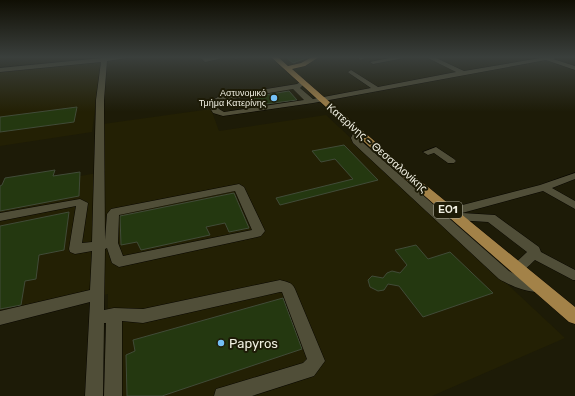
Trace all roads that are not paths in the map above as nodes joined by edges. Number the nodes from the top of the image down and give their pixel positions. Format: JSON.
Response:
{"nodes":[{"id":1,"x":100,"y":75,"type":"edge"},
{"id":2,"x":294,"y":75,"type":"edge"},
{"id":3,"x":304,"y":75,"type":"edge"},
{"id":4,"x":356,"y":75,"type":"edge"},
{"id":5,"x":446,"y":75,"type":"edge"},
{"id":6,"x":303,"y":85,"type":"junction"},
{"id":7,"x":377,"y":89,"type":"junction"},
{"id":8,"x":322,"y":100,"type":"junction"},
{"id":9,"x":311,"y":101,"type":"junction"},
{"id":10,"x":358,"y":131,"type":"junction"},
{"id":11,"x":428,"y":152,"type":"dead end"},
{"id":12,"x":451,"y":161,"type":"dead end"},
{"id":13,"x":575,"y":176,"type":"edge"},
{"id":14,"x":544,"y":187,"type":"junction"},
{"id":15,"x":575,"y":206,"type":"edge"},
{"id":16,"x":453,"y":214,"type":"junction"},
{"id":17,"x":0,"y":217,"type":"edge"},
{"id":18,"x":112,"y":243,"type":"junction"},
{"id":19,"x":98,"y":245,"type":"junction"},
{"id":20,"x":534,"y":254,"type":"junction"},
{"id":21,"x":517,"y":268,"type":"junction"},
{"id":22,"x":573,"y":275,"type":"dead end"},
{"id":23,"x":540,"y":287,"type":"junction"},
{"id":24,"x":97,"y":294,"type":"junction"},
{"id":25,"x":114,"y":314,"type":"junction"},
{"id":26,"x":575,"y":317,"type":"edge"},
{"id":27,"x":0,"y":318,"type":"edge"},
{"id":28,"x":97,"y":319,"type":"junction"},
{"id":29,"x":94,"y":396,"type":"edge"},
{"id":30,"x":113,"y":396,"type":"edge"},
{"id":31,"x":222,"y":396,"type":"edge"}],
"edges":[{"from":1,"to":19,"type":"street"},
{"from":2,"to":6,"type":"main road","number":"ΕΟ1"},
{"from":3,"to":6,"type":"main road"},
{"from":4,"to":7,"type":"street"},
{"from":5,"to":7,"type":"street"},
{"from":6,"to":8,"type":"main road","name":"Κατερίνης - Θεσσαλονίκης","number":"ΕΟ1"},
{"from":6,"to":9,"type":"street"},
{"from":6,"to":9,"type":"street"},
{"from":7,"to":8,"type":"street"},
{"from":8,"to":9,"type":"street"},
{"from":8,"to":10,"type":"main road","name":"Κατερίνης - Θεσσαλονίκης","number":"ΕΟ1"},
{"from":10,"to":16,"type":"main road","name":"Κατερίνης - Θεσσαλονίκης","number":"ΕΟ1"},
{"from":10,"to":23,"type":"street"},
{"from":11,"to":12,"type":"street"},
{"from":13,"to":14,"type":"street"},
{"from":14,"to":15,"type":"street"},
{"from":14,"to":16,"type":"street"},
{"from":16,"to":20,"type":"street"},
{"from":16,"to":21,"type":"main road","name":"Κατερίνης - Θεσσαλονίκης","number":"ΕΟ1"},
{"from":17,"to":19,"type":"street"},
{"from":18,"to":18,"type":"street"},
{"from":18,"to":19,"type":"street"},
{"from":19,"to":24,"type":"street"},
{"from":20,"to":21,"type":"street"},
{"from":20,"to":22,"type":"street"},
{"from":21,"to":23,"type":"main road","name":"Κατερίνης - Θεσσαλονίκης","number":"ΕΟ1"},
{"from":23,"to":26,"type":"main road","name":"Κατερίνης - Θεσσαλονίκης","number":"ΕΟ1"},
{"from":24,"to":27,"type":"street"},
{"from":24,"to":28,"type":"street"},
{"from":25,"to":28,"type":"street"},
{"from":25,"to":30,"type":"street"},
{"from":25,"to":31,"type":"street"},
{"from":28,"to":29,"type":"street"}]}
